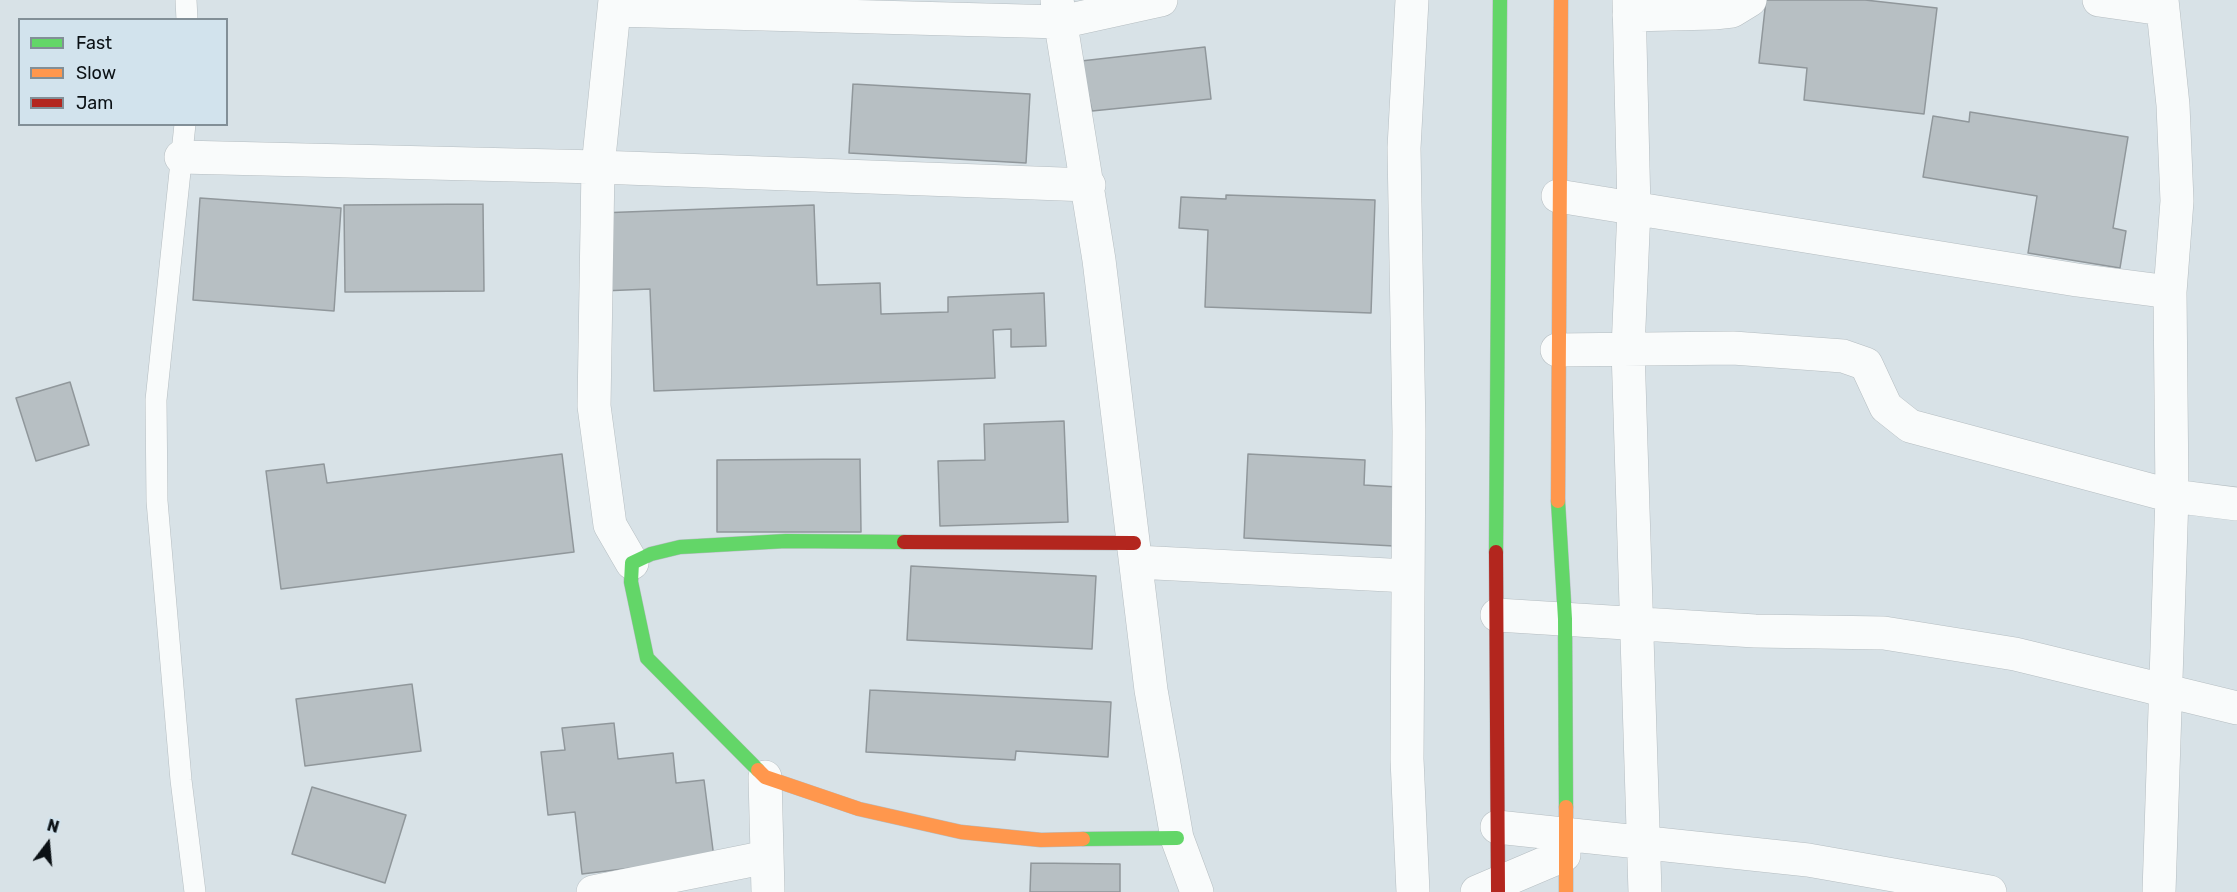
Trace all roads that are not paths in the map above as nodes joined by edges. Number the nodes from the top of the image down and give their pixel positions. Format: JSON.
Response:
{"nodes":[{"id":1,"x":186,"y":0,"type":"edge"},
{"id":2,"x":1161,"y":0,"type":"edge"},
{"id":3,"x":1412,"y":0,"type":"edge"},
{"id":4,"x":1500,"y":0,"type":"edge"},
{"id":5,"x":1561,"y":0,"type":"edge"},
{"id":6,"x":1750,"y":0,"type":"edge"},
{"id":7,"x":2099,"y":0,"type":"edge"},
{"id":8,"x":2162,"y":4,"type":"edge"},
{"id":9,"x":615,"y":5,"type":"edge"},
{"id":10,"x":1629,"y":8,"type":"edge"},
{"id":11,"x":1059,"y":11,"type":"edge"},
{"id":12,"x":187,"y":18,"type":"edge"},
{"id":13,"x":185,"y":126,"type":"edge"},
{"id":14,"x":182,"y":158,"type":"junction"},
{"id":15,"x":598,"y":168,"type":"junction"},
{"id":16,"x":1089,"y":185,"type":"junction"},
{"id":17,"x":1558,"y":196,"type":"junction"},
{"id":18,"x":1634,"y":209,"type":"junction"},
{"id":19,"x":2170,"y":292,"type":"junction"},
{"id":20,"x":1628,"y":349,"type":"junction"},
{"id":21,"x":1557,"y":350,"type":"junction"},
{"id":22,"x":2172,"y":496,"type":"junction"},
{"id":23,"x":2237,"y":504,"type":"edge"},
{"id":24,"x":1135,"y":553,"type":"junction"},
{"id":25,"x":632,"y":563,"type":"junction"},
{"id":26,"x":1408,"y":576,"type":"junction"},
{"id":27,"x":1497,"y":615,"type":"junction"},
{"id":28,"x":1565,"y":618,"type":"junction"},
{"id":29,"x":1637,"y":623,"type":"junction"},
{"id":30,"x":2167,"y":693,"type":"junction"},
{"id":31,"x":2237,"y":708,"type":"edge"},
{"id":32,"x":765,"y":777,"type":"junction"},
{"id":33,"x":1497,"y":827,"type":"junction"},
{"id":34,"x":1177,"y":838,"type":"junction"},
{"id":35,"x":1644,"y":843,"type":"junction"},
{"id":36,"x":1565,"y":845,"type":"junction"},
{"id":37,"x":767,"y":857,"type":"junction"},
{"id":38,"x":1491,"y":889,"type":"edge"},
{"id":39,"x":195,"y":892,"type":"edge"},
{"id":40,"x":593,"y":892,"type":"edge"},
{"id":41,"x":768,"y":892,"type":"edge"},
{"id":42,"x":1197,"y":892,"type":"edge"},
{"id":43,"x":1413,"y":892,"type":"edge"},
{"id":44,"x":1566,"y":892,"type":"edge"},
{"id":45,"x":1645,"y":892,"type":"edge"},
{"id":46,"x":1990,"y":892,"type":"edge"},
{"id":47,"x":2159,"y":892,"type":"edge"}],
"edges":[{"from":1,"to":12,"type":"lane"},
{"from":2,"to":11,"type":"street"},
{"from":3,"to":26,"type":"street"},
{"from":4,"to":27,"type":"main road"},
{"from":5,"to":17,"type":"main road"},
{"from":6,"to":10,"type":"street"},
{"from":7,"to":8,"type":"street"},
{"from":8,"to":19,"type":"street"},
{"from":9,"to":11,"type":"street"},
{"from":9,"to":15,"type":"street"},
{"from":10,"to":18,"type":"street"},
{"from":11,"to":16,"type":"street"},
{"from":13,"to":14,"type":"lane"},
{"from":14,"to":15,"type":"street"},
{"from":14,"to":39,"type":"lane"},
{"from":15,"to":16,"type":"street"},
{"from":15,"to":25,"type":"street"},
{"from":16,"to":24,"type":"street"},
{"from":17,"to":18,"type":"street"},
{"from":17,"to":21,"type":"main road"},
{"from":18,"to":19,"type":"street"},
{"from":18,"to":20,"type":"street"},
{"from":19,"to":22,"type":"street"},
{"from":20,"to":21,"type":"street"},
{"from":20,"to":22,"type":"street"},
{"from":20,"to":29,"type":"street"},
{"from":21,"to":28,"type":"main road"},
{"from":22,"to":23,"type":"street"},
{"from":22,"to":30,"type":"street"},
{"from":24,"to":25,"type":"main road"},
{"from":24,"to":26,"type":"street"},
{"from":24,"to":34,"type":"street"},
{"from":25,"to":32,"type":"main road"},
{"from":26,"to":43,"type":"street"},
{"from":27,"to":28,"type":"street"},
{"from":27,"to":33,"type":"main road"},
{"from":28,"to":29,"type":"street"},
{"from":28,"to":36,"type":"main road"},
{"from":29,"to":30,"type":"street"},
{"from":29,"to":35,"type":"street"},
{"from":30,"to":31,"type":"street"},
{"from":30,"to":47,"type":"street"},
{"from":32,"to":34,"type":"main road"},
{"from":32,"to":37,"type":"street"},
{"from":33,"to":36,"type":"street"},
{"from":33,"to":38,"type":"main road"},
{"from":34,"to":42,"type":"street"},
{"from":35,"to":36,"type":"street"},
{"from":35,"to":45,"type":"street"},
{"from":35,"to":46,"type":"street"},
{"from":36,"to":38,"type":"street"},
{"from":36,"to":44,"type":"main road"},
{"from":37,"to":40,"type":"street"},
{"from":37,"to":41,"type":"street"}]}
